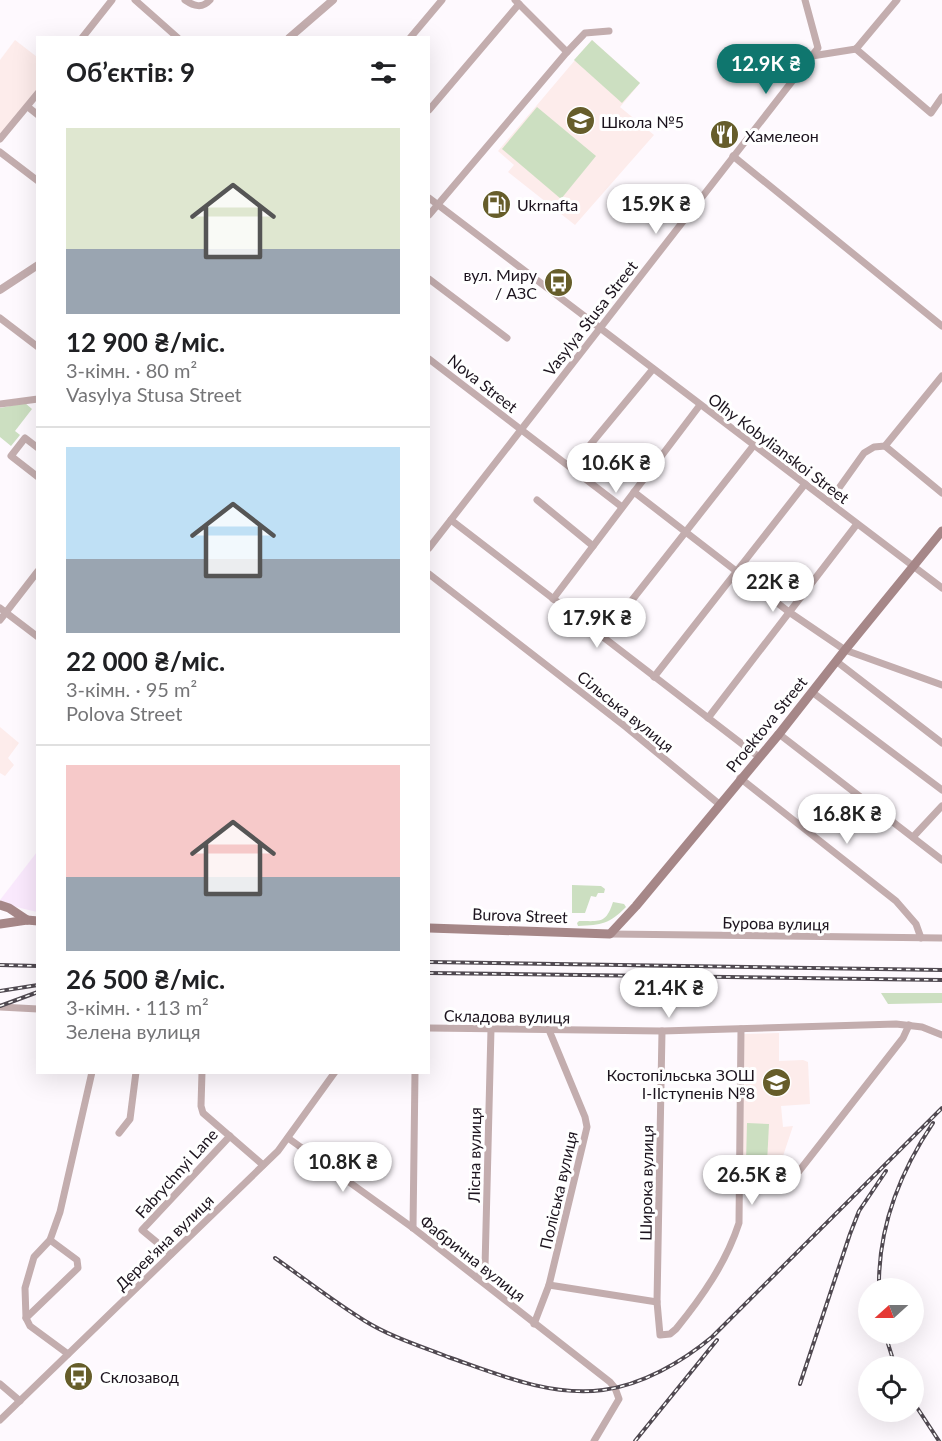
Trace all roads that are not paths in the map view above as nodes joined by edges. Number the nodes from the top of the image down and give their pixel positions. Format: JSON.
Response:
{"nodes":[{"id":1,"x":112,"y":0,"type":"edge"},
{"id":2,"x":135,"y":0,"type":"edge"},
{"id":3,"x":185,"y":0,"type":"edge"},
{"id":4,"x":210,"y":0,"type":"edge"},
{"id":5,"x":333,"y":0,"type":"edge"},
{"id":6,"x":442,"y":0,"type":"edge"},
{"id":7,"x":805,"y":0,"type":"edge"},
{"id":8,"x":897,"y":0,"type":"edge"},
{"id":9,"x":517,"y":2,"type":"edge"},
{"id":10,"x":609,"y":31,"type":"dead end"},
{"id":11,"x":84,"y":36,"type":"edge"},
{"id":12,"x":176,"y":36,"type":"edge"},
{"id":13,"x":291,"y":36,"type":"edge"},
{"id":14,"x":412,"y":36,"type":"edge"},
{"id":15,"x":856,"y":49,"type":"junction"},
{"id":16,"x":567,"y":52,"type":"junction"},
{"id":17,"x":812,"y":56,"type":"junction"},
{"id":18,"x":36,"y":96,"type":"edge"},
{"id":19,"x":941,"y":101,"type":"edge"},
{"id":20,"x":28,"y":107,"type":"junction"},
{"id":21,"x":430,"y":109,"type":"edge"},
{"id":22,"x":36,"y":113,"type":"edge"},
{"id":23,"x":0,"y":139,"type":"edge"},
{"id":24,"x":0,"y":152,"type":"edge"},
{"id":25,"x":734,"y":156,"type":"junction"},
{"id":26,"x":36,"y":179,"type":"edge"},
{"id":27,"x":430,"y":199,"type":"edge"},
{"id":28,"x":437,"y":205,"type":"junction"},
{"id":29,"x":430,"y":214,"type":"edge"},
{"id":30,"x":36,"y":266,"type":"edge"},
{"id":31,"x":430,"y":280,"type":"edge"},
{"id":32,"x":0,"y":290,"type":"edge"},
{"id":33,"x":0,"y":318,"type":"edge"},
{"id":34,"x":942,"y":326,"type":"edge"},
{"id":35,"x":599,"y":329,"type":"junction"},
{"id":36,"x":507,"y":338,"type":"dead end"},
{"id":37,"x":36,"y":345,"type":"edge"},
{"id":38,"x":430,"y":360,"type":"edge"},
{"id":39,"x":652,"y":369,"type":"junction"},
{"id":40,"x":942,"y":376,"type":"edge"},
{"id":41,"x":36,"y":399,"type":"edge"},
{"id":42,"x":0,"y":404,"type":"edge"},
{"id":43,"x":700,"y":405,"type":"junction"},
{"id":44,"x":521,"y":429,"type":"junction"},
{"id":45,"x":754,"y":445,"type":"junction"},
{"id":46,"x":36,"y":446,"type":"edge"},
{"id":47,"x":885,"y":446,"type":"junction"},
{"id":48,"x":571,"y":468,"type":"junction"},
{"id":49,"x":36,"y":475,"type":"edge"},
{"id":50,"x":805,"y":484,"type":"junction"},
{"id":51,"x":634,"y":492,"type":"junction"},
{"id":52,"x":942,"y":493,"type":"edge"},
{"id":53,"x":537,"y":500,"type":"dead end"},
{"id":54,"x":829,"y":502,"type":"junction"},
{"id":55,"x":622,"y":507,"type":"junction"},
{"id":56,"x":451,"y":520,"type":"junction"},
{"id":57,"x":857,"y":524,"type":"junction"},
{"id":58,"x":942,"y":531,"type":"edge"},
{"id":59,"x":685,"y":532,"type":"junction"},
{"id":60,"x":592,"y":546,"type":"junction"},
{"id":61,"x":430,"y":547,"type":"edge"},
{"id":62,"x":914,"y":566,"type":"junction"},
{"id":63,"x":736,"y":571,"type":"junction"},
{"id":64,"x":36,"y":573,"type":"edge"},
{"id":65,"x":430,"y":575,"type":"edge"},
{"id":66,"x":942,"y":588,"type":"edge"},
{"id":67,"x":552,"y":598,"type":"junction"},
{"id":68,"x":3,"y":610,"type":"edge"},
{"id":69,"x":789,"y":612,"type":"junction"},
{"id":70,"x":0,"y":620,"type":"edge"},
{"id":71,"x":36,"y":635,"type":"edge"},
{"id":72,"x":603,"y":637,"type":"junction"},
{"id":73,"x":844,"y":650,"type":"junction"},
{"id":74,"x":836,"y":661,"type":"junction"},
{"id":75,"x":654,"y":677,"type":"junction"},
{"id":76,"x":942,"y":685,"type":"edge"},
{"id":77,"x":812,"y":692,"type":"junction"},
{"id":78,"x":708,"y":718,"type":"junction"},
{"id":79,"x":779,"y":734,"type":"junction"},
{"id":80,"x":942,"y":744,"type":"edge"},
{"id":81,"x":759,"y":757,"type":"junction"},
{"id":82,"x":740,"y":778,"type":"junction"},
{"id":83,"x":942,"y":790,"type":"edge"},
{"id":84,"x":719,"y":804,"type":"junction"},
{"id":85,"x":942,"y":806,"type":"edge"},
{"id":86,"x":913,"y":837,"type":"junction"},
{"id":87,"x":942,"y":860,"type":"edge"},
{"id":88,"x":3,"y":907,"type":"edge"},
{"id":89,"x":27,"y":920,"type":"junction"},
{"id":90,"x":36,"y":921,"type":"edge"},
{"id":91,"x":2,"y":924,"type":"edge"},
{"id":92,"x":430,"y":928,"type":"edge"},
{"id":93,"x":610,"y":934,"type":"junction"},
{"id":94,"x":921,"y":938,"type":"junction"},
{"id":95,"x":942,"y":938,"type":"edge"},
{"id":96,"x":0,"y":1007,"type":"edge"},
{"id":97,"x":36,"y":1009,"type":"edge"},
{"id":98,"x":909,"y":1025,"type":"junction"},
{"id":99,"x":430,"y":1028,"type":"edge"},
{"id":100,"x":491,"y":1029,"type":"junction"},
{"id":101,"x":741,"y":1029,"type":"junction"},
{"id":102,"x":549,"y":1030,"type":"junction"},
{"id":103,"x":662,"y":1031,"type":"junction"},
{"id":104,"x":942,"y":1035,"type":"edge"},
{"id":105,"x":92,"y":1074,"type":"edge"},
{"id":106,"x":136,"y":1074,"type":"edge"},
{"id":107,"x":202,"y":1074,"type":"edge"},
{"id":108,"x":334,"y":1074,"type":"edge"},
{"id":109,"x":415,"y":1074,"type":"edge"},
{"id":110,"x":119,"y":1133,"type":"dead end"},
{"id":111,"x":230,"y":1136,"type":"junction"},
{"id":112,"x":288,"y":1138,"type":"junction"},
{"id":113,"x":264,"y":1164,"type":"junction"},
{"id":114,"x":796,"y":1175,"type":"dead end"},
{"id":115,"x":413,"y":1228,"type":"junction"},
{"id":116,"x":50,"y":1240,"type":"junction"},
{"id":117,"x":171,"y":1254,"type":"junction"},
{"id":118,"x":477,"y":1278,"type":"junction"},
{"id":119,"x":549,"y":1285,"type":"junction"},
{"id":120,"x":657,"y":1302,"type":"junction"},
{"id":121,"x":26,"y":1318,"type":"junction"},
{"id":122,"x":534,"y":1324,"type":"junction"},
{"id":123,"x":68,"y":1354,"type":"junction"},
{"id":124,"x":0,"y":1384,"type":"edge"},
{"id":125,"x":20,"y":1401,"type":"junction"},
{"id":126,"x":0,"y":1420,"type":"edge"},
{"id":127,"x":594,"y":1441,"type":"edge"}],
"edges":[{"from":1,"to":11,"type":"street"},
{"from":2,"to":12,"type":"street"},
{"from":3,"to":4,"type":"street"},
{"from":5,"to":13,"type":"street"},
{"from":6,"to":14,"type":"street"},
{"from":7,"to":17,"type":"street","name":"Vasylya Stusa Street"},
{"from":8,"to":15,"type":"street"},
{"from":9,"to":16,"type":"street"},
{"from":9,"to":21,"type":"street"},
{"from":10,"to":16,"type":"street"},
{"from":15,"to":17,"type":"street"},
{"from":15,"to":19,"type":"street"},
{"from":16,"to":28,"type":"street"},
{"from":17,"to":25,"type":"street","name":"Vasylya Stusa Street"},
{"from":18,"to":20,"type":"street"},
{"from":20,"to":22,"type":"street"},
{"from":20,"to":23,"type":"street"},
{"from":24,"to":26,"type":"street"},
{"from":25,"to":34,"type":"street"},
{"from":25,"to":35,"type":"street","name":"Vasylya Stusa Street"},
{"from":27,"to":28,"type":"street","name":"Olhy Kobylianskoi Street"},
{"from":28,"to":29,"type":"street"},
{"from":28,"to":35,"type":"street","name":"Olhy Kobylianskoi Street"},
{"from":30,"to":32,"type":"street"},
{"from":31,"to":36,"type":"street"},
{"from":33,"to":37,"type":"street"},
{"from":35,"to":39,"type":"street","name":"Olhy Kobylianskoi Street"},
{"from":35,"to":44,"type":"street","name":"Vasylya Stusa Street"},
{"from":38,"to":44,"type":"street","name":"Nova Street"},
{"from":39,"to":43,"type":"street","name":"Olhy Kobylianskoi Street"},
{"from":39,"to":48,"type":"street"},
{"from":40,"to":47,"type":"street"},
{"from":41,"to":42,"type":"street"},
{"from":43,"to":45,"type":"street","name":"Olhy Kobylianskoi Street"},
{"from":43,"to":51,"type":"street"},
{"from":44,"to":48,"type":"street","name":"Nova Street"},
{"from":44,"to":56,"type":"street","name":"Vasylya Stusa Street"},
{"from":45,"to":50,"type":"street","name":"Olhy Kobylianskoi Street"},
{"from":45,"to":59,"type":"street"},
{"from":46,"to":49,"type":"street"},
{"from":47,"to":52,"type":"street"},
{"from":47,"to":54,"type":"street"},
{"from":48,"to":55,"type":"street","name":"Nova Street"},
{"from":50,"to":54,"type":"street","name":"Olhy Kobylianskoi Street"},
{"from":50,"to":63,"type":"street"},
{"from":51,"to":55,"type":"street"},
{"from":51,"to":59,"type":"street"},
{"from":53,"to":60,"type":"street"},
{"from":54,"to":57,"type":"street","name":"Olhy Kobylianskoi Street"},
{"from":55,"to":60,"type":"street"},
{"from":56,"to":61,"type":"street","name":"Vasylya Stusa Street"},
{"from":56,"to":67,"type":"street"},
{"from":57,"to":62,"type":"street","name":"Olhy Kobylianskoi Street"},
{"from":57,"to":69,"type":"street"},
{"from":58,"to":62,"type":"main road","name":"Proektova Street"},
{"from":59,"to":63,"type":"street"},
{"from":59,"to":72,"type":"street"},
{"from":60,"to":67,"type":"street"},
{"from":62,"to":66,"type":"street","name":"Olhy Kobylianskoi Street"},
{"from":62,"to":73,"type":"main road","name":"Proektova Street"},
{"from":63,"to":69,"type":"street"},
{"from":63,"to":75,"type":"street"},
{"from":64,"to":68,"type":"street"},
{"from":65,"to":84,"type":"street","name":"Сільська вулиця"},
{"from":67,"to":72,"type":"street"},
{"from":68,"to":70,"type":"street"},
{"from":68,"to":71,"type":"street"},
{"from":69,"to":73,"type":"street"},
{"from":69,"to":78,"type":"street"},
{"from":72,"to":75,"type":"street"},
{"from":73,"to":74,"type":"main road","name":"Proektova Street"},
{"from":73,"to":76,"type":"street"},
{"from":74,"to":77,"type":"main road","name":"Proektova Street"},
{"from":74,"to":80,"type":"street"},
{"from":75,"to":78,"type":"street"},
{"from":77,"to":79,"type":"main road","name":"Proektova Street"},
{"from":77,"to":83,"type":"street"},
{"from":78,"to":81,"type":"street"},
{"from":79,"to":81,"type":"main road","name":"Proektova Street"},
{"from":79,"to":86,"type":"street"},
{"from":81,"to":82,"type":"main road","name":"Proektova Street"},
{"from":82,"to":84,"type":"main road","name":"Proektova Street"},
{"from":82,"to":94,"type":"street"},
{"from":84,"to":93,"type":"main road","name":"Proektova Street"},
{"from":85,"to":86,"type":"street"},
{"from":86,"to":87,"type":"street"},
{"from":88,"to":89,"type":"main road"},
{"from":88,"to":91,"type":"main road"},
{"from":89,"to":90,"type":"main road"},
{"from":89,"to":91,"type":"main road"},
{"from":92,"to":93,"type":"main road","name":"Burova Street"},
{"from":93,"to":94,"type":"street","name":"Бурова вулиця"},
{"from":94,"to":95,"type":"street","name":"Бурова вулиця"},
{"from":96,"to":97,"type":"street"},
{"from":98,"to":101,"type":"street","name":"Складова вулиця"},
{"from":98,"to":104,"type":"street","name":"Складова вулиця"},
{"from":98,"to":114,"type":"street"},
{"from":99,"to":100,"type":"street","name":"Складова вулиця"},
{"from":100,"to":102,"type":"street","name":"Складова вулиця"},
{"from":100,"to":118,"type":"street","name":"Лісна вулиця"},
{"from":101,"to":103,"type":"street","name":"Складова вулиця"},
{"from":101,"to":120,"type":"street","name":"Широка вулиця"},
{"from":102,"to":103,"type":"street","name":"Складова вулиця"},
{"from":102,"to":119,"type":"street","name":"Поліська вулиця"},
{"from":103,"to":120,"type":"street","name":"Широка вулиця"},
{"from":105,"to":116,"type":"street"},
{"from":106,"to":110,"type":"street"},
{"from":107,"to":111,"type":"street","name":"Fabrychnyi Lane"},
{"from":108,"to":112,"type":"street","name":"Дерев'яна вулиця"},
{"from":109,"to":115,"type":"street"},
{"from":111,"to":113,"type":"street"},
{"from":111,"to":117,"type":"street","name":"Fabrychnyi Lane"},
{"from":112,"to":113,"type":"street","name":"Дерев'яна вулиця"},
{"from":112,"to":115,"type":"street","name":"Фабрична вулиця"},
{"from":113,"to":117,"type":"street","name":"Дерев'яна вулиця"},
{"from":115,"to":118,"type":"street","name":"Фабрична вулиця"},
{"from":116,"to":121,"type":"street"},
{"from":116,"to":121,"type":"street"},
{"from":117,"to":123,"type":"street","name":"Дерев'яна вулиця"},
{"from":118,"to":122,"type":"street","name":"Фабрична вулиця"},
{"from":119,"to":120,"type":"street"},
{"from":119,"to":122,"type":"street","name":"Поліська вулиця"},
{"from":121,"to":123,"type":"street"},
{"from":122,"to":127,"type":"street","name":"Фабрична вулиця"},
{"from":123,"to":125,"type":"street","name":"Дерев'яна вулиця"},
{"from":124,"to":125,"type":"street"},
{"from":125,"to":126,"type":"street","name":"Дерев'яна вулиця"}]}
